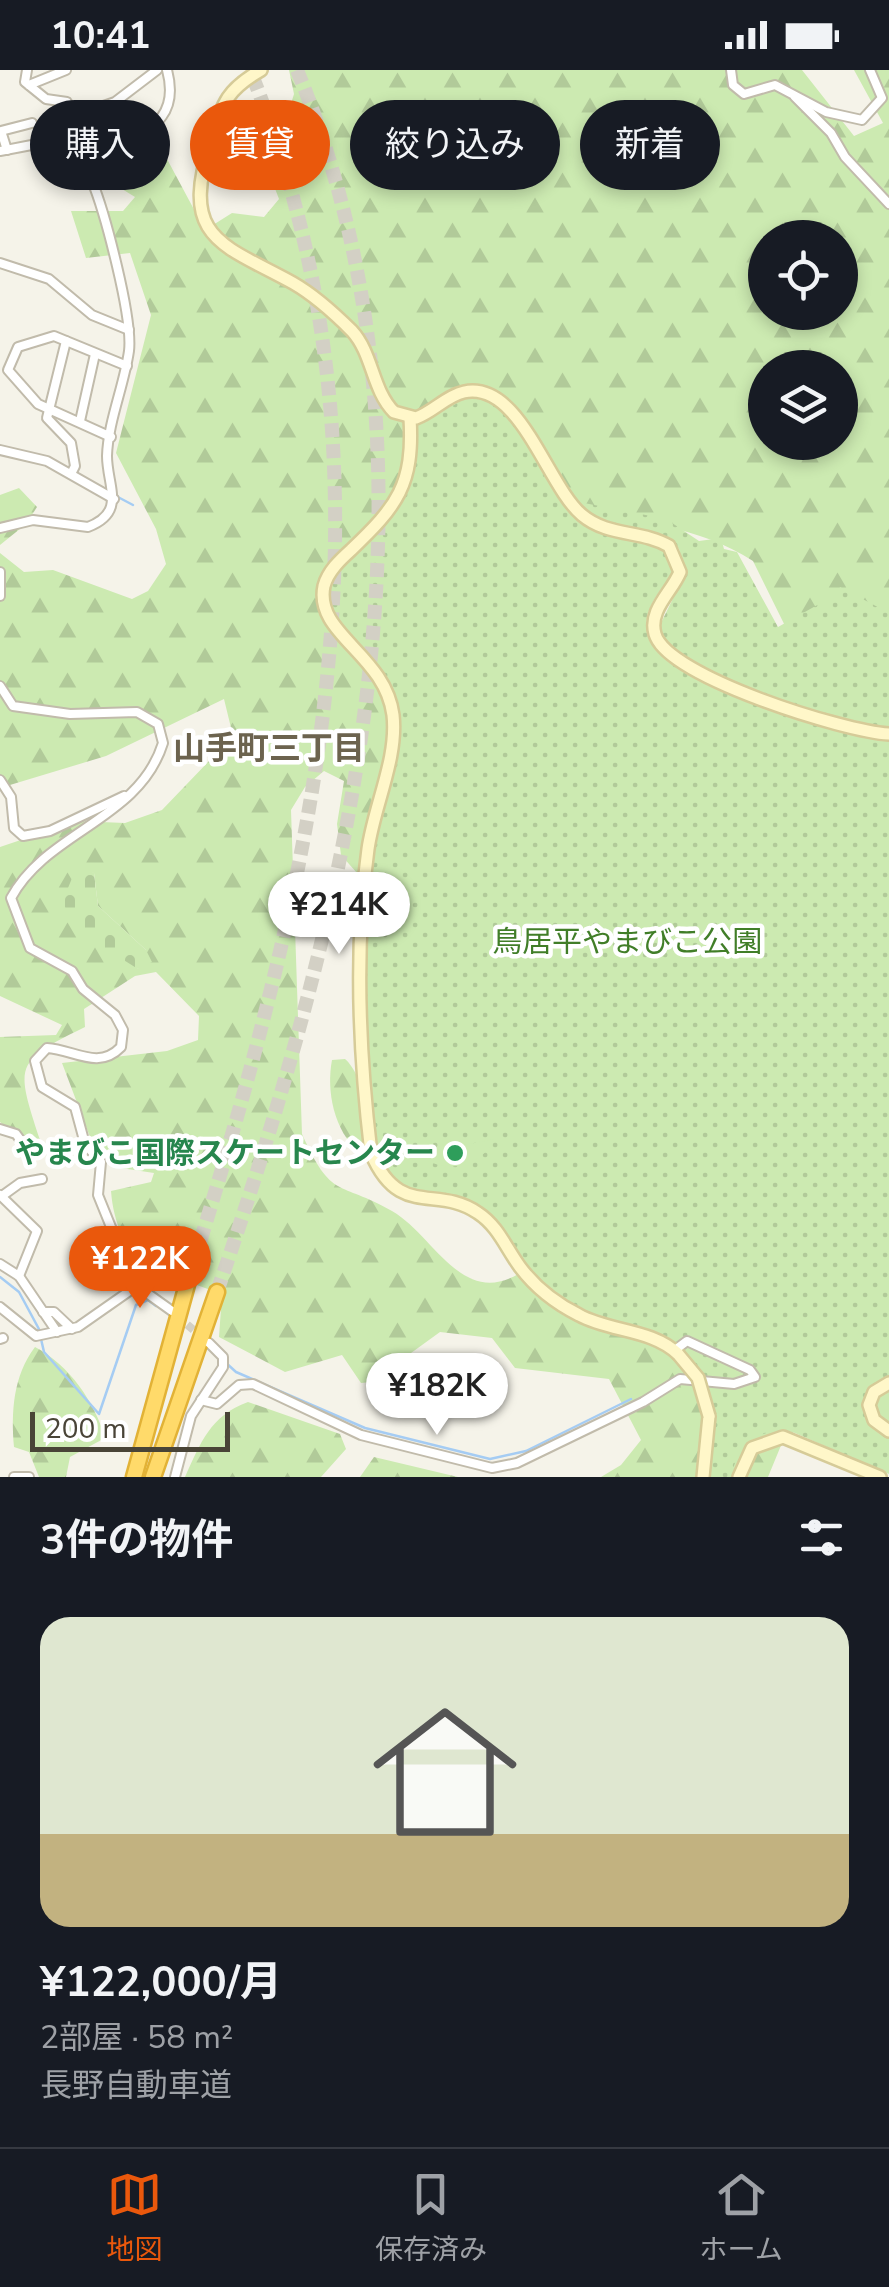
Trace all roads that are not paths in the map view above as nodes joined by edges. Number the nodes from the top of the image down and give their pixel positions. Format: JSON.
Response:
{"nodes":[{"id":1,"x":27,"y":70,"type":"edge"},
{"id":2,"x":66,"y":70,"type":"edge"},
{"id":3,"x":157,"y":70,"type":"edge"},
{"id":4,"x":168,"y":70,"type":"edge"},
{"id":5,"x":261,"y":70,"type":"edge"},
{"id":6,"x":731,"y":70,"type":"edge"},
{"id":7,"x":870,"y":70,"type":"edge"},
{"id":8,"x":28,"y":85,"type":"junction"},
{"id":9,"x":789,"y":91,"type":"junction"},
{"id":10,"x":53,"y":100,"type":"edge"},
{"id":11,"x":118,"y":100,"type":"edge"},
{"id":12,"x":30,"y":124,"type":"edge"},
{"id":13,"x":30,"y":145,"type":"edge"},
{"id":14,"x":4,"y":150,"type":"edge"},
{"id":15,"x":889,"y":204,"type":"edge"},
{"id":16,"x":0,"y":263,"type":"edge"},
{"id":17,"x":129,"y":330,"type":"junction"},
{"id":18,"x":66,"y":341,"type":"junction"},
{"id":19,"x":96,"y":354,"type":"junction"},
{"id":20,"x":0,"y":357,"type":"edge"},
{"id":21,"x":11,"y":360,"type":"junction"},
{"id":22,"x":127,"y":366,"type":"junction"},
{"id":23,"x":49,"y":406,"type":"junction"},
{"id":24,"x":410,"y":418,"type":"junction"},
{"id":25,"x":80,"y":421,"type":"junction"},
{"id":26,"x":111,"y":436,"type":"junction"},
{"id":27,"x":0,"y":450,"type":"edge"},
{"id":28,"x":71,"y":474,"type":"junction"},
{"id":29,"x":114,"y":499,"type":"junction"},
{"id":30,"x":0,"y":528,"type":"edge"},
{"id":31,"x":0,"y":572,"type":"edge"},
{"id":32,"x":0,"y":596,"type":"edge"},
{"id":33,"x":0,"y":686,"type":"edge"},
{"id":34,"x":889,"y":734,"type":"edge"},
{"id":35,"x":0,"y":780,"type":"edge"},
{"id":36,"x":132,"y":795,"type":"junction"},
{"id":37,"x":0,"y":1129,"type":"edge"},
{"id":38,"x":27,"y":1149,"type":"dead end"},
{"id":39,"x":42,"y":1179,"type":"dead end"},
{"id":40,"x":1,"y":1195,"type":"edge"},
{"id":41,"x":0,"y":1264,"type":"edge"},
{"id":42,"x":18,"y":1276,"type":"junction"},
{"id":43,"x":130,"y":1281,"type":"junction"},
{"id":44,"x":188,"y":1282,"type":"tunnel mouth"},
{"id":45,"x":217,"y":1292,"type":"tunnel mouth"},
{"id":46,"x":0,"y":1307,"type":"edge"},
{"id":47,"x":172,"y":1311,"type":"tunnel mouth"},
{"id":48,"x":43,"y":1312,"type":"junction"},
{"id":49,"x":72,"y":1329,"type":"junction"},
{"id":50,"x":57,"y":1332,"type":"junction"},
{"id":51,"x":210,"y":1342,"type":"dead end"},
{"id":52,"x":677,"y":1352,"type":"junction"},
{"id":53,"x":889,"y":1386,"type":"edge"},
{"id":54,"x":200,"y":1400,"type":"junction"},
{"id":55,"x":889,"y":1429,"type":"edge"},
{"id":56,"x":14,"y":1477,"type":"edge"},
{"id":57,"x":29,"y":1477,"type":"edge"},
{"id":58,"x":134,"y":1477,"type":"edge"},
{"id":59,"x":153,"y":1477,"type":"edge"},
{"id":60,"x":176,"y":1477,"type":"edge"},
{"id":61,"x":703,"y":1477,"type":"edge"},
{"id":62,"x":739,"y":1477,"type":"edge"},
{"id":63,"x":880,"y":1477,"type":"edge"}],
"edges":[{"from":1,"to":8,"type":"street"},
{"from":2,"to":8,"type":"street"},
{"from":3,"to":11,"type":"street"},
{"from":4,"to":17,"type":"street"},
{"from":5,"to":24,"type":"street"},
{"from":6,"to":9,"type":"street"},
{"from":7,"to":9,"type":"street"},
{"from":8,"to":10,"type":"street"},
{"from":9,"to":15,"type":"street"},
{"from":12,"to":14,"type":"street"},
{"from":13,"to":14,"type":"street"},
{"from":16,"to":17,"type":"street"},
{"from":17,"to":22,"type":"street"},
{"from":18,"to":19,"type":"street"},
{"from":18,"to":21,"type":"street"},
{"from":18,"to":23,"type":"street"},
{"from":19,"to":22,"type":"street"},
{"from":19,"to":25,"type":"street"},
{"from":20,"to":21,"type":"street"},
{"from":21,"to":23,"type":"street"},
{"from":22,"to":26,"type":"street"},
{"from":23,"to":25,"type":"street"},
{"from":23,"to":28,"type":"street"},
{"from":24,"to":34,"type":"street"},
{"from":24,"to":52,"type":"street"},
{"from":25,"to":26,"type":"street"},
{"from":26,"to":29,"type":"street"},
{"from":27,"to":28,"type":"street"},
{"from":28,"to":29,"type":"street"},
{"from":29,"to":30,"type":"street"},
{"from":31,"to":32,"type":"street"},
{"from":33,"to":36,"type":"street"},
{"from":35,"to":36,"type":"street"},
{"from":36,"to":43,"type":"street"},
{"from":37,"to":38,"type":"street"},
{"from":39,"to":40,"type":"street"},
{"from":40,"to":42,"type":"street"},
{"from":41,"to":42,"type":"street"},
{"from":42,"to":48,"type":"street"},
{"from":43,"to":47,"type":"street"},
{"from":43,"to":49,"type":"street"},
{"from":44,"to":58,"type":"highway"},
{"from":45,"to":59,"type":"highway"},
{"from":46,"to":50,"type":"street"},
{"from":48,"to":49,"type":"street"},
{"from":48,"to":50,"type":"street"},
{"from":49,"to":50,"type":"street"},
{"from":51,"to":54,"type":"street"},
{"from":52,"to":54,"type":"street"},
{"from":52,"to":61,"type":"street","bridge":true},
{"from":53,"to":55,"type":"street"},
{"from":54,"to":60,"type":"street"},
{"from":56,"to":57,"type":"street"},
{"from":62,"to":63,"type":"street"}]}
